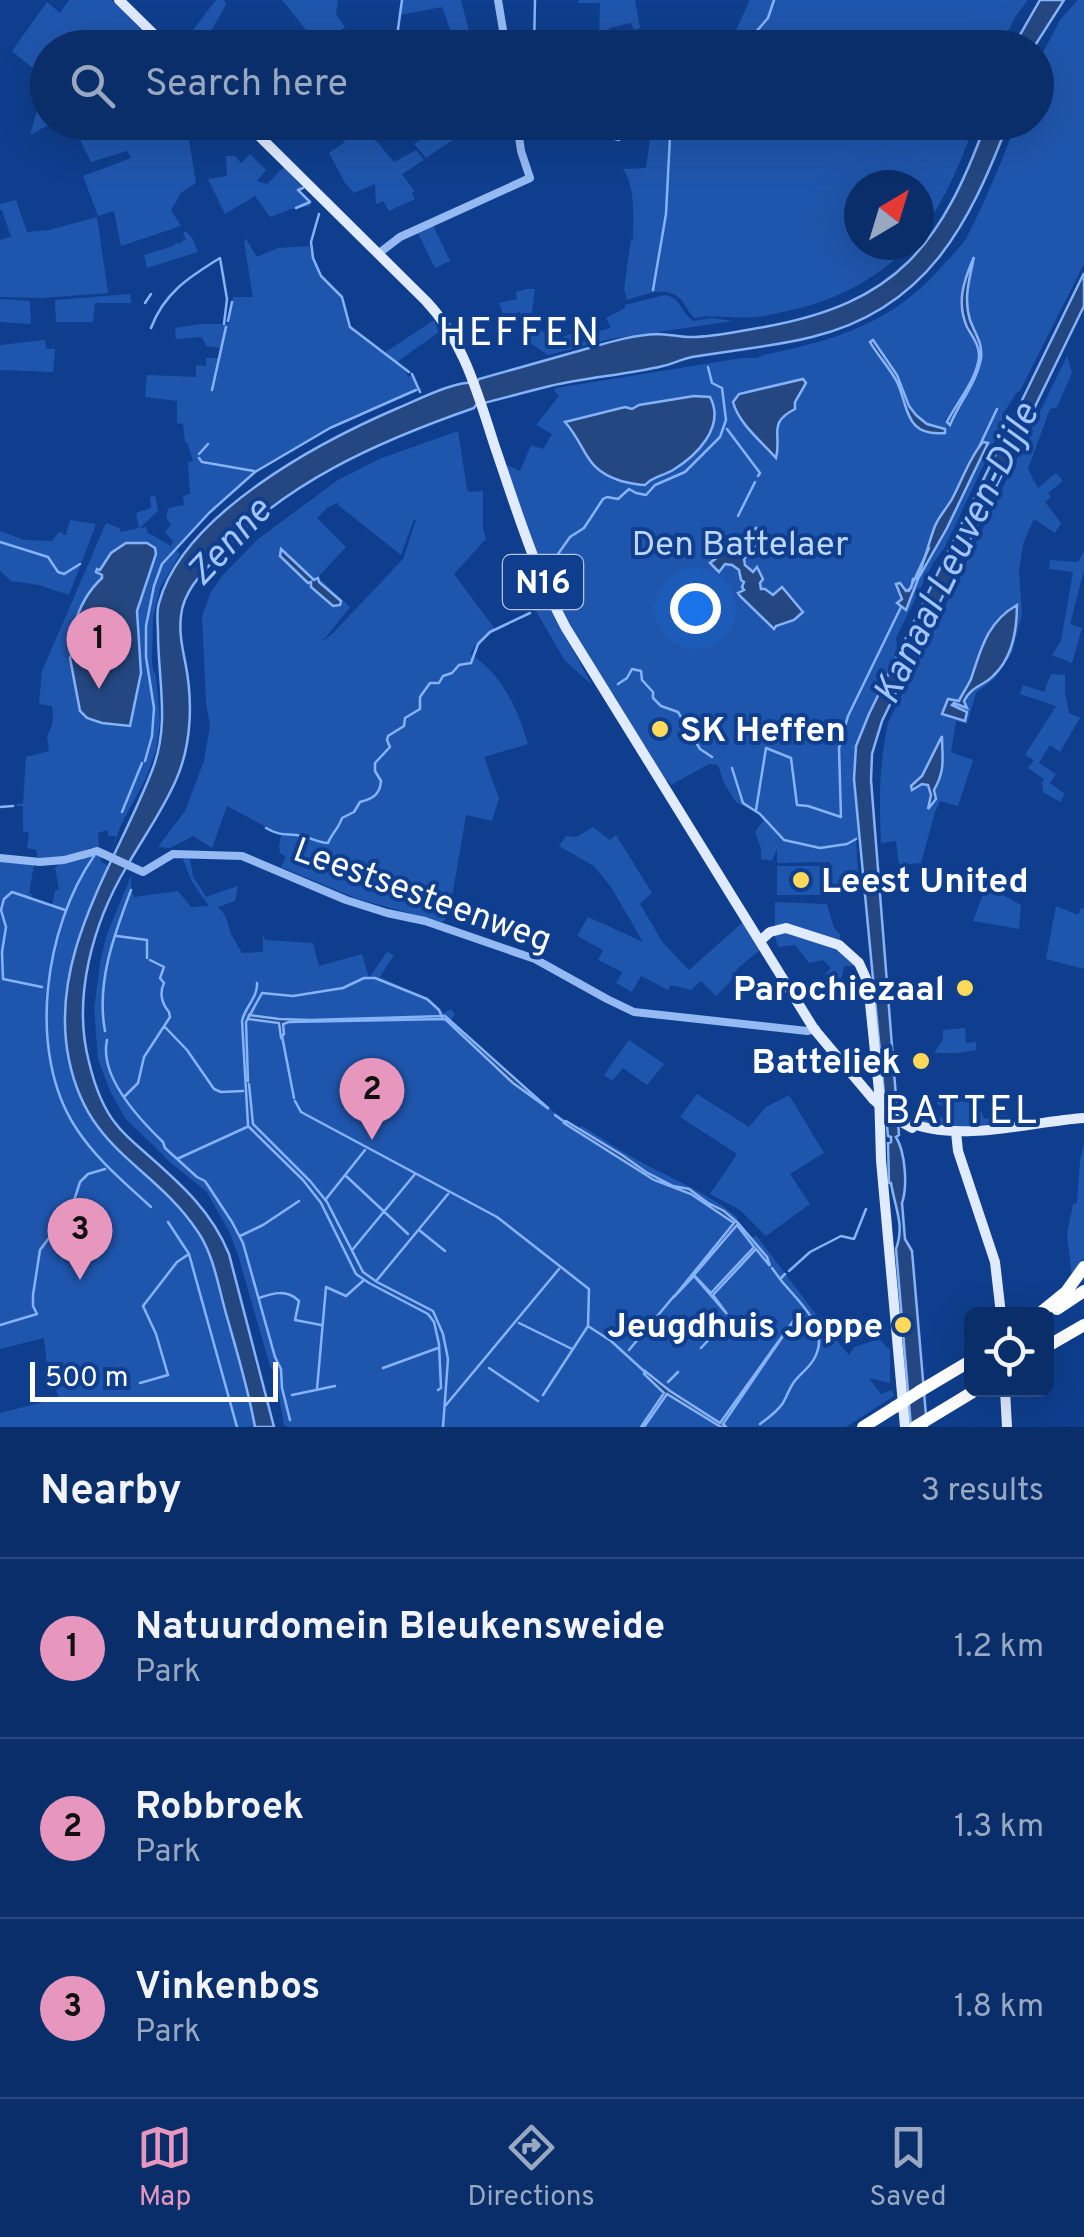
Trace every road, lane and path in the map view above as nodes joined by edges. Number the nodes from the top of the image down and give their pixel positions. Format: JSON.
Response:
{"nodes":[{"id":1,"x":119,"y":0,"type":"edge"},
{"id":2,"x":498,"y":0,"type":"edge"},
{"id":3,"x":150,"y":30,"type":"edge"},
{"id":4,"x":503,"y":30,"type":"edge"},
{"id":5,"x":263,"y":140,"type":"edge"},
{"id":6,"x":519,"y":140,"type":"edge"},
{"id":7,"x":378,"y":254,"type":"junction"},
{"id":8,"x":0,"y":858,"type":"edge"},
{"id":9,"x":751,"y":928,"type":"junction"},
{"id":10,"x":773,"y":931,"type":"junction"},
{"id":11,"x":761,"y":943,"type":"junction"},
{"id":12,"x":816,"y":1028,"type":"junction"},
{"id":13,"x":872,"y":1096,"type":"junction"},
{"id":14,"x":1083,"y":1122,"type":"edge"},
{"id":15,"x":912,"y":1126,"type":"junction"},
{"id":16,"x":960,"y":1135,"type":"junction"},
{"id":17,"x":939,"y":1136,"type":"junction"},
{"id":18,"x":958,"y":1151,"type":"junction"},
{"id":19,"x":1084,"y":1267,"type":"edge"},
{"id":20,"x":1078,"y":1290,"type":"edge"},
{"id":21,"x":1000,"y":1307,"type":"edge"},
{"id":22,"x":1054,"y":1308,"type":"edge"},
{"id":23,"x":1078,"y":1328,"type":"edge"},
{"id":24,"x":1054,"y":1343,"type":"edge"},
{"id":25,"x":964,"y":1364,"type":"edge"},
{"id":26,"x":964,"y":1397,"type":"edge"},
{"id":27,"x":1006,"y":1397,"type":"edge"},
{"id":28,"x":864,"y":1427,"type":"edge"},
{"id":29,"x":905,"y":1427,"type":"edge"},
{"id":30,"x":915,"y":1427,"type":"edge"},
{"id":31,"x":1008,"y":1427,"type":"edge"}],
"edges":[{"from":1,"to":3,"type":"main road"},
{"from":2,"to":4,"type":"street"},
{"from":5,"to":7,"type":"main road","number":"N16"},
{"from":6,"to":7,"type":"street"},
{"from":7,"to":9,"type":"main road","number":"N16"},
{"from":8,"to":12,"type":"street","name":"Leestsesteenweg"},
{"from":9,"to":10,"type":"main road"},
{"from":9,"to":11,"type":"main road","number":"N16"},
{"from":10,"to":11,"type":"main road"},
{"from":10,"to":29,"type":"main road"},
{"from":11,"to":12,"type":"main road","number":"N16"},
{"from":12,"to":13,"type":"main road","number":"N16"},
{"from":13,"to":15,"type":"main road","number":"N16","bridge":true},
{"from":13,"to":15,"type":"main road","number":"N16","bridge":true},
{"from":14,"to":16,"type":"main road","number":"N16"},
{"from":15,"to":16,"type":"main road","number":"N16"},
{"from":15,"to":17,"type":"main road","number":"N16"},
{"from":16,"to":17,"type":"main road","number":"N16"},
{"from":16,"to":18,"type":"main road"},
{"from":17,"to":18,"type":"main road"},
{"from":18,"to":21,"type":"main road"},
{"from":19,"to":20,"type":"highway"},
{"from":20,"to":22,"type":"highway"},
{"from":23,"to":24,"type":"highway"},
{"from":25,"to":28,"type":"highway","bridge":true},
{"from":26,"to":30,"type":"highway"},
{"from":27,"to":31,"type":"main road"}]}
